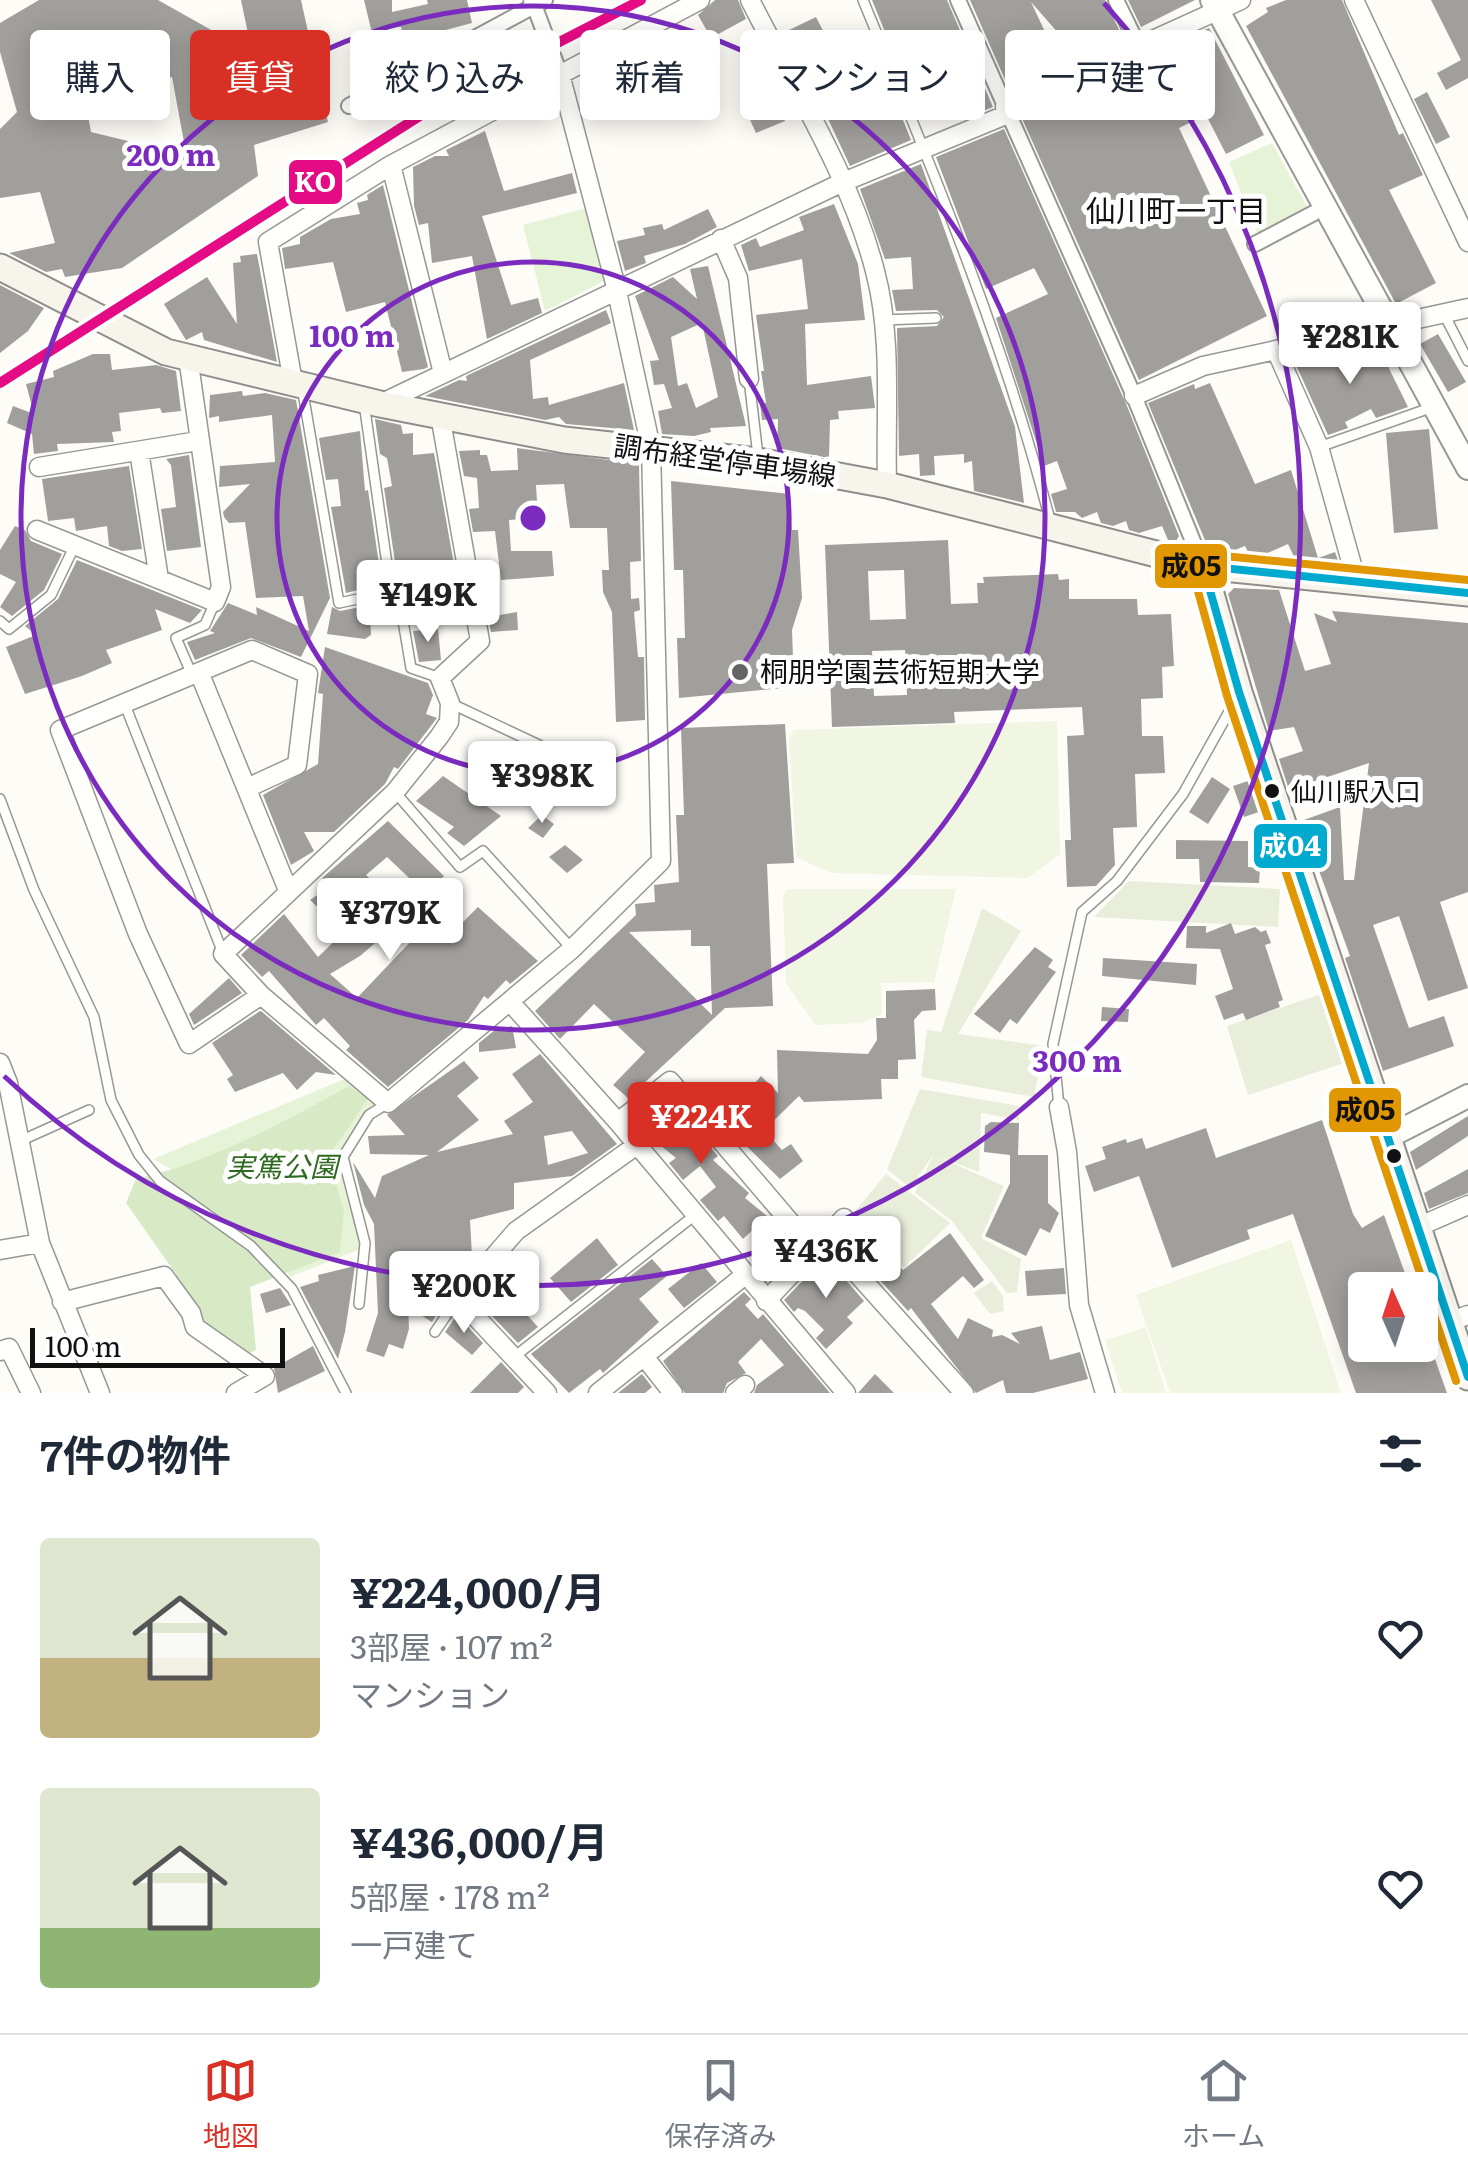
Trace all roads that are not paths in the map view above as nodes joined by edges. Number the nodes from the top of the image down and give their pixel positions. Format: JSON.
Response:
{"nodes":[{"id":1,"x":700,"y":0,"type":"edge"},
{"id":2,"x":750,"y":0,"type":"edge"},
{"id":3,"x":863,"y":0,"type":"edge"},
{"id":4,"x":958,"y":0,"type":"edge"},
{"id":5,"x":1116,"y":0,"type":"edge"},
{"id":6,"x":1241,"y":0,"type":"edge"},
{"id":7,"x":1354,"y":0,"type":"edge"},
{"id":8,"x":1215,"y":5,"type":"edge"},
{"id":9,"x":538,"y":6,"type":"edge"},
{"id":10,"x":493,"y":30,"type":"edge"},
{"id":11,"x":546,"y":30,"type":"edge"},
{"id":12,"x":1131,"y":30,"type":"edge"},
{"id":13,"x":1170,"y":30,"type":"edge"},
{"id":14,"x":560,"y":64,"type":"edge"},
{"id":15,"x":560,"y":76,"type":"edge"},
{"id":16,"x":1005,"y":109,"type":"edge"},
{"id":17,"x":1005,"y":111,"type":"edge"},
{"id":18,"x":466,"y":120,"type":"edge"},
{"id":19,"x":1010,"y":120,"type":"edge"},
{"id":20,"x":924,"y":148,"type":"junction"},
{"id":21,"x":391,"y":165,"type":"junction"},
{"id":22,"x":841,"y":182,"type":"junction"},
{"id":23,"x":1314,"y":213,"type":"dead end"},
{"id":24,"x":721,"y":239,"type":"junction"},
{"id":25,"x":1468,"y":242,"type":"edge"},
{"id":26,"x":1255,"y":244,"type":"dead end"},
{"id":27,"x":0,"y":267,"type":"edge"},
{"id":28,"x":616,"y":287,"type":"junction"},
{"id":29,"x":1468,"y":308,"type":"edge"},
{"id":30,"x":1444,"y":314,"type":"junction"},
{"id":31,"x":936,"y":318,"type":"dead end"},
{"id":32,"x":883,"y":320,"type":"junction"},
{"id":33,"x":1389,"y":326,"type":"junction"},
{"id":34,"x":1276,"y":350,"type":"junction"},
{"id":35,"x":188,"y":358,"type":"junction"},
{"id":36,"x":1468,"y":361,"type":"edge"},
{"id":37,"x":444,"y":373,"type":"junction"},
{"id":38,"x":750,"y":379,"type":"joint"},
{"id":39,"x":297,"y":383,"type":"junction"},
{"id":40,"x":1134,"y":396,"type":"junction"},
{"id":41,"x":372,"y":402,"type":"junction"},
{"id":42,"x":1436,"y":406,"type":"junction"},
{"id":43,"x":440,"y":415,"type":"junction"},
{"id":44,"x":198,"y":442,"type":"junction"},
{"id":45,"x":1319,"y":447,"type":"junction"},
{"id":46,"x":652,"y":448,"type":"junction"},
{"id":47,"x":138,"y":451,"type":"junction"},
{"id":48,"x":758,"y":461,"type":"junction"},
{"id":49,"x":39,"y":467,"type":"dead end"},
{"id":50,"x":1468,"y":468,"type":"edge"},
{"id":51,"x":887,"y":485,"type":"junction"},
{"id":52,"x":37,"y":530,"type":"dead end"},
{"id":53,"x":1053,"y":530,"type":"junction"},
{"id":54,"x":75,"y":546,"type":"junction"},
{"id":55,"x":1203,"y":566,"type":"junction"},
{"id":56,"x":158,"y":579,"type":"junction"},
{"id":57,"x":1357,"y":583,"type":"junction"},
{"id":58,"x":392,"y":592,"type":"junction"},
{"id":59,"x":1468,"y":593,"type":"edge"},
{"id":60,"x":215,"y":602,"type":"junction"},
{"id":61,"x":0,"y":622,"type":"edge"},
{"id":62,"x":196,"y":673,"type":"junction"},
{"id":63,"x":440,"y":678,"type":"junction"},
{"id":64,"x":1240,"y":692,"type":"junction"},
{"id":65,"x":450,"y":702,"type":"junction"},
{"id":66,"x":125,"y":704,"type":"junction"},
{"id":67,"x":539,"y":745,"type":"dead end"},
{"id":68,"x":246,"y":788,"type":"junction"},
{"id":69,"x":395,"y":792,"type":"junction"},
{"id":70,"x":0,"y":800,"type":"edge"},
{"id":71,"x":288,"y":890,"type":"junction"},
{"id":72,"x":572,"y":949,"type":"junction"},
{"id":73,"x":224,"y":954,"type":"junction"},
{"id":74,"x":261,"y":994,"type":"junction"},
{"id":75,"x":511,"y":1003,"type":"junction"},
{"id":76,"x":0,"y":1063,"type":"edge"},
{"id":77,"x":1468,"y":1096,"type":"edge"},
{"id":78,"x":388,"y":1103,"type":"junction"},
{"id":79,"x":1059,"y":1107,"type":"joint"},
{"id":80,"x":89,"y":1110,"type":"dead end"},
{"id":81,"x":618,"y":1122,"type":"junction"},
{"id":82,"x":1388,"y":1137,"type":"junction"},
{"id":83,"x":20,"y":1141,"type":"junction"},
{"id":84,"x":637,"y":1145,"type":"junction"},
{"id":85,"x":1468,"y":1205,"type":"edge"},
{"id":86,"x":695,"y":1214,"type":"junction"},
{"id":87,"x":844,"y":1218,"type":"dead end"},
{"id":88,"x":1418,"y":1227,"type":"junction"},
{"id":89,"x":40,"y":1243,"type":"junction"},
{"id":90,"x":820,"y":1244,"type":"junction"},
{"id":91,"x":0,"y":1250,"type":"edge"},
{"id":92,"x":745,"y":1275,"type":"junction"},
{"id":93,"x":458,"y":1298,"type":"junction"},
{"id":94,"x":766,"y":1300,"type":"junction"},
{"id":95,"x":62,"y":1302,"type":"junction"},
{"id":96,"x":359,"y":1304,"type":"dead end"},
{"id":97,"x":1459,"y":1319,"type":"edge"},
{"id":98,"x":435,"y":1332,"type":"dead end"},
{"id":99,"x":0,"y":1352,"type":"edge"},
{"id":100,"x":514,"y":1357,"type":"junction"},
{"id":101,"x":646,"y":1359,"type":"junction"},
{"id":102,"x":1468,"y":1376,"type":"edge"},
{"id":103,"x":1101,"y":1392,"type":"edge"},
{"id":104,"x":30,"y":1393,"type":"edge"},
{"id":105,"x":100,"y":1393,"type":"edge"},
{"id":106,"x":236,"y":1393,"type":"edge"},
{"id":107,"x":346,"y":1393,"type":"edge"},
{"id":108,"x":547,"y":1393,"type":"edge"},
{"id":109,"x":598,"y":1393,"type":"edge"},
{"id":110,"x":673,"y":1393,"type":"edge"},
{"id":111,"x":846,"y":1393,"type":"edge"},
{"id":112,"x":964,"y":1393,"type":"edge"}],
"edges":[{"from":1,"to":14,"type":"street"},
{"from":2,"to":22,"type":"street"},
{"from":3,"to":20,"type":"lane"},
{"from":4,"to":16,"type":"street"},
{"from":5,"to":12,"type":"street"},
{"from":6,"to":8,"type":"street"},
{"from":7,"to":25,"type":"street"},
{"from":8,"to":13,"type":"street"},
{"from":8,"to":33,"type":"street"},
{"from":9,"to":10,"type":"street"},
{"from":9,"to":11,"type":"street"},
{"from":15,"to":28,"type":"street"},
{"from":17,"to":20,"type":"street"},
{"from":18,"to":21,"type":"street"},
{"from":19,"to":40,"type":"street"},
{"from":20,"to":22,"type":"street"},
{"from":20,"to":53,"type":"lane"},
{"from":21,"to":37,"type":"street"},
{"from":21,"to":39,"type":"street"},
{"from":22,"to":24,"type":"street"},
{"from":22,"to":32,"type":"street"},
{"from":23,"to":26,"type":"street"},
{"from":24,"to":28,"type":"street"},
{"from":24,"to":38,"type":"street"},
{"from":27,"to":35,"type":"main road","name":"調布経堂停車場線"},
{"from":28,"to":37,"type":"street"},
{"from":28,"to":46,"type":"street"},
{"from":29,"to":30,"type":"street"},
{"from":30,"to":33,"type":"street"},
{"from":30,"to":36,"type":"lane"},
{"from":31,"to":32,"type":"lane"},
{"from":32,"to":51,"type":"street"},
{"from":33,"to":34,"type":"street"},
{"from":33,"to":42,"type":"street"},
{"from":34,"to":40,"type":"street"},
{"from":34,"to":45,"type":"street"},
{"from":35,"to":39,"type":"main road","name":"調布経堂停車場線"},
{"from":35,"to":44,"type":"street"},
{"from":37,"to":41,"type":"street"},
{"from":38,"to":48,"type":"lane"},
{"from":39,"to":41,"type":"main road","name":"調布経堂停車場線"},
{"from":39,"to":58,"type":"lane"},
{"from":40,"to":55,"type":"street"},
{"from":41,"to":43,"type":"main road","name":"調布経堂停車場線"},
{"from":41,"to":58,"type":"lane"},
{"from":42,"to":45,"type":"lane"},
{"from":42,"to":50,"type":"street"},
{"from":43,"to":46,"type":"main road","name":"調布経堂停車場線"},
{"from":43,"to":63,"type":"street"},
{"from":44,"to":47,"type":"street"},
{"from":44,"to":60,"type":"street"},
{"from":45,"to":57,"type":"street"},
{"from":46,"to":48,"type":"main road","name":"調布経堂停車場線"},
{"from":46,"to":72,"type":"street"},
{"from":47,"to":49,"type":"street"},
{"from":47,"to":56,"type":"street"},
{"from":48,"to":51,"type":"main road","name":"調布経堂停車場線"},
{"from":51,"to":53,"type":"main road","name":"調布経堂停車場線"},
{"from":52,"to":54,"type":"street"},
{"from":53,"to":55,"type":"main road","name":"調布経堂停車場線"},
{"from":54,"to":56,"type":"street"},
{"from":54,"to":61,"type":"lane"},
{"from":55,"to":57,"type":"main road","name":"調布経堂停車場線"},
{"from":55,"to":64,"type":"main road"},
{"from":56,"to":60,"type":"street"},
{"from":57,"to":59,"type":"main road","name":"調布経堂停車場線"},
{"from":58,"to":63,"type":"lane"},
{"from":60,"to":62,"type":"lane"},
{"from":62,"to":66,"type":"street"},
{"from":62,"to":68,"type":"street"},
{"from":62,"to":68,"type":"street"},
{"from":63,"to":65,"type":"street"},
{"from":64,"to":79,"type":"lane"},
{"from":64,"to":82,"type":"main road"},
{"from":65,"to":67,"type":"lane"},
{"from":65,"to":69,"type":"street"},
{"from":66,"to":73,"type":"lane"},
{"from":66,"to":74,"type":"street"},
{"from":68,"to":71,"type":"street"},
{"from":69,"to":71,"type":"street"},
{"from":69,"to":72,"type":"lane"},
{"from":70,"to":107,"type":"lane"},
{"from":71,"to":73,"type":"street"},
{"from":72,"to":75,"type":"street"},
{"from":73,"to":74,"type":"street"},
{"from":74,"to":78,"type":"street"},
{"from":75,"to":78,"type":"street"},
{"from":75,"to":81,"type":"street"},
{"from":76,"to":83,"type":"street"},
{"from":77,"to":82,"type":"street"},
{"from":78,"to":96,"type":"lane"},
{"from":79,"to":103,"type":"street"},
{"from":80,"to":83,"type":"lane"},
{"from":81,"to":84,"type":"street"},
{"from":81,"to":90,"type":"street"},
{"from":82,"to":88,"type":"main road"},
{"from":83,"to":89,"type":"street"},
{"from":84,"to":86,"type":"street"},
{"from":84,"to":93,"type":"street"},
{"from":85,"to":88,"type":"street"},
{"from":86,"to":92,"type":"street"},
{"from":86,"to":100,"type":"lane"},
{"from":87,"to":90,"type":"street"},
{"from":88,"to":97,"type":"main road"},
{"from":89,"to":91,"type":"street"},
{"from":89,"to":95,"type":"street"},
{"from":90,"to":94,"type":"street"},
{"from":90,"to":112,"type":"street"},
{"from":92,"to":94,"type":"street"},
{"from":92,"to":101,"type":"street"},
{"from":93,"to":98,"type":"lane"},
{"from":93,"to":100,"type":"street"},
{"from":94,"to":111,"type":"street"},
{"from":95,"to":105,"type":"street"},
{"from":95,"to":106,"type":"street"},
{"from":97,"to":102,"type":"main road"},
{"from":99,"to":104,"type":"street"},
{"from":100,"to":108,"type":"street"},
{"from":101,"to":109,"type":"street"},
{"from":101,"to":110,"type":"street"}]}
